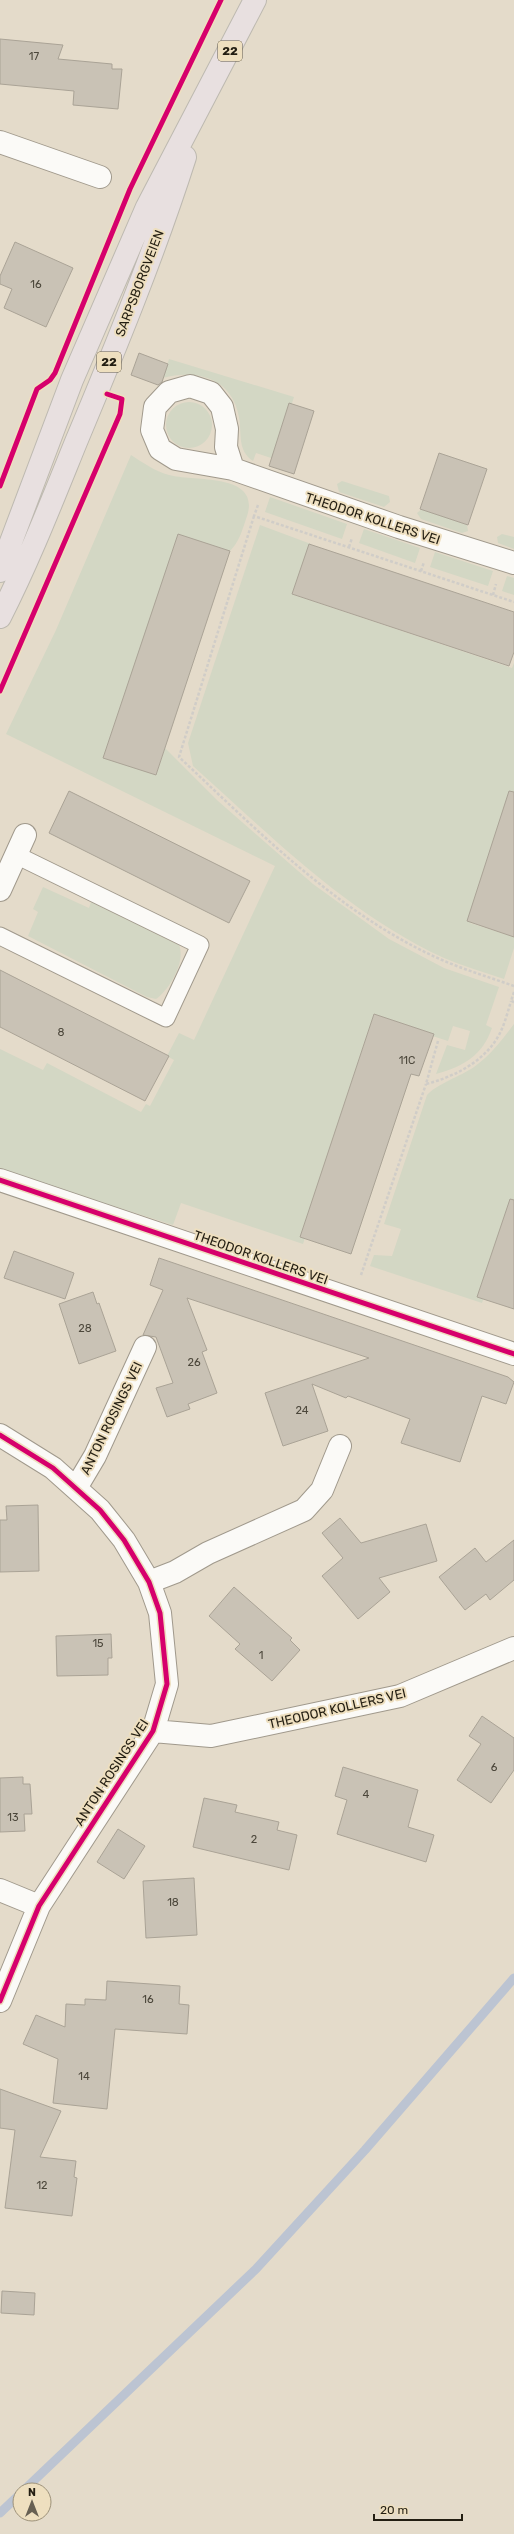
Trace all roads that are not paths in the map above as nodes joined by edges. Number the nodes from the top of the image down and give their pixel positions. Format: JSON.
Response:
{"nodes":[{"id":1,"x":255,"y":0,"type":"edge"},
{"id":2,"x":204,"y":101,"type":"junction"},
{"id":3,"x":0,"y":142,"type":"edge"},
{"id":4,"x":100,"y":177,"type":"dead end"},
{"id":5,"x":233,"y":468,"type":"dead end"},
{"id":6,"x":514,"y":563,"type":"edge"},
{"id":7,"x":0,"y":571,"type":"edge"},
{"id":8,"x":0,"y":617,"type":"edge"},
{"id":9,"x":20,"y":845,"type":"joint"},
{"id":10,"x":0,"y":890,"type":"edge"},
{"id":11,"x":0,"y":936,"type":"edge"},
{"id":12,"x":0,"y":1180,"type":"edge"},
{"id":13,"x":145,"y":1347,"type":"dead end"},
{"id":14,"x":514,"y":1354,"type":"edge"},
{"id":15,"x":0,"y":1435,"type":"edge"},
{"id":16,"x":340,"y":1446,"type":"dead end"},
{"id":17,"x":76,"y":1488,"type":"junction"},
{"id":18,"x":150,"y":1582,"type":"junction"},
{"id":19,"x":514,"y":1648,"type":"edge"},
{"id":20,"x":153,"y":1731,"type":"junction"},
{"id":21,"x":0,"y":1890,"type":"edge"},
{"id":22,"x":39,"y":1906,"type":"junction"},
{"id":23,"x":0,"y":2001,"type":"edge"}],
"edges":[{"from":1,"to":2,"type":"highway","name":"SARPSBORGVEIEN","number":"22"},
{"from":2,"to":7,"type":"highway","name":"SARPSBORGVEIEN","number":"22"},
{"from":2,"to":8,"type":"highway","name":"SARPSBORGVEIEN","number":"22"},
{"from":3,"to":4,"type":"street"},
{"from":5,"to":6,"type":"street","name":"THEODOR KOLLERS VEI"},
{"from":9,"to":10,"type":"street"},
{"from":9,"to":11,"type":"lane"},
{"from":12,"to":14,"type":"street","name":"THEODOR KOLLERS VEI"},
{"from":13,"to":17,"type":"street","name":"ANTON ROSINGS VEI"},
{"from":15,"to":17,"type":"street","name":"ANTON ROSINGS VEI"},
{"from":16,"to":18,"type":"street"},
{"from":17,"to":18,"type":"street","name":"ANTON ROSINGS VEI"},
{"from":18,"to":20,"type":"street","name":"ANTON ROSINGS VEI"},
{"from":19,"to":20,"type":"street","name":"THEODOR KOLLERS VEI"},
{"from":20,"to":22,"type":"street","name":"ANTON ROSINGS VEI"},
{"from":21,"to":22,"type":"street"},
{"from":22,"to":23,"type":"street","name":"ANTON ROSINGS VEI"}]}
